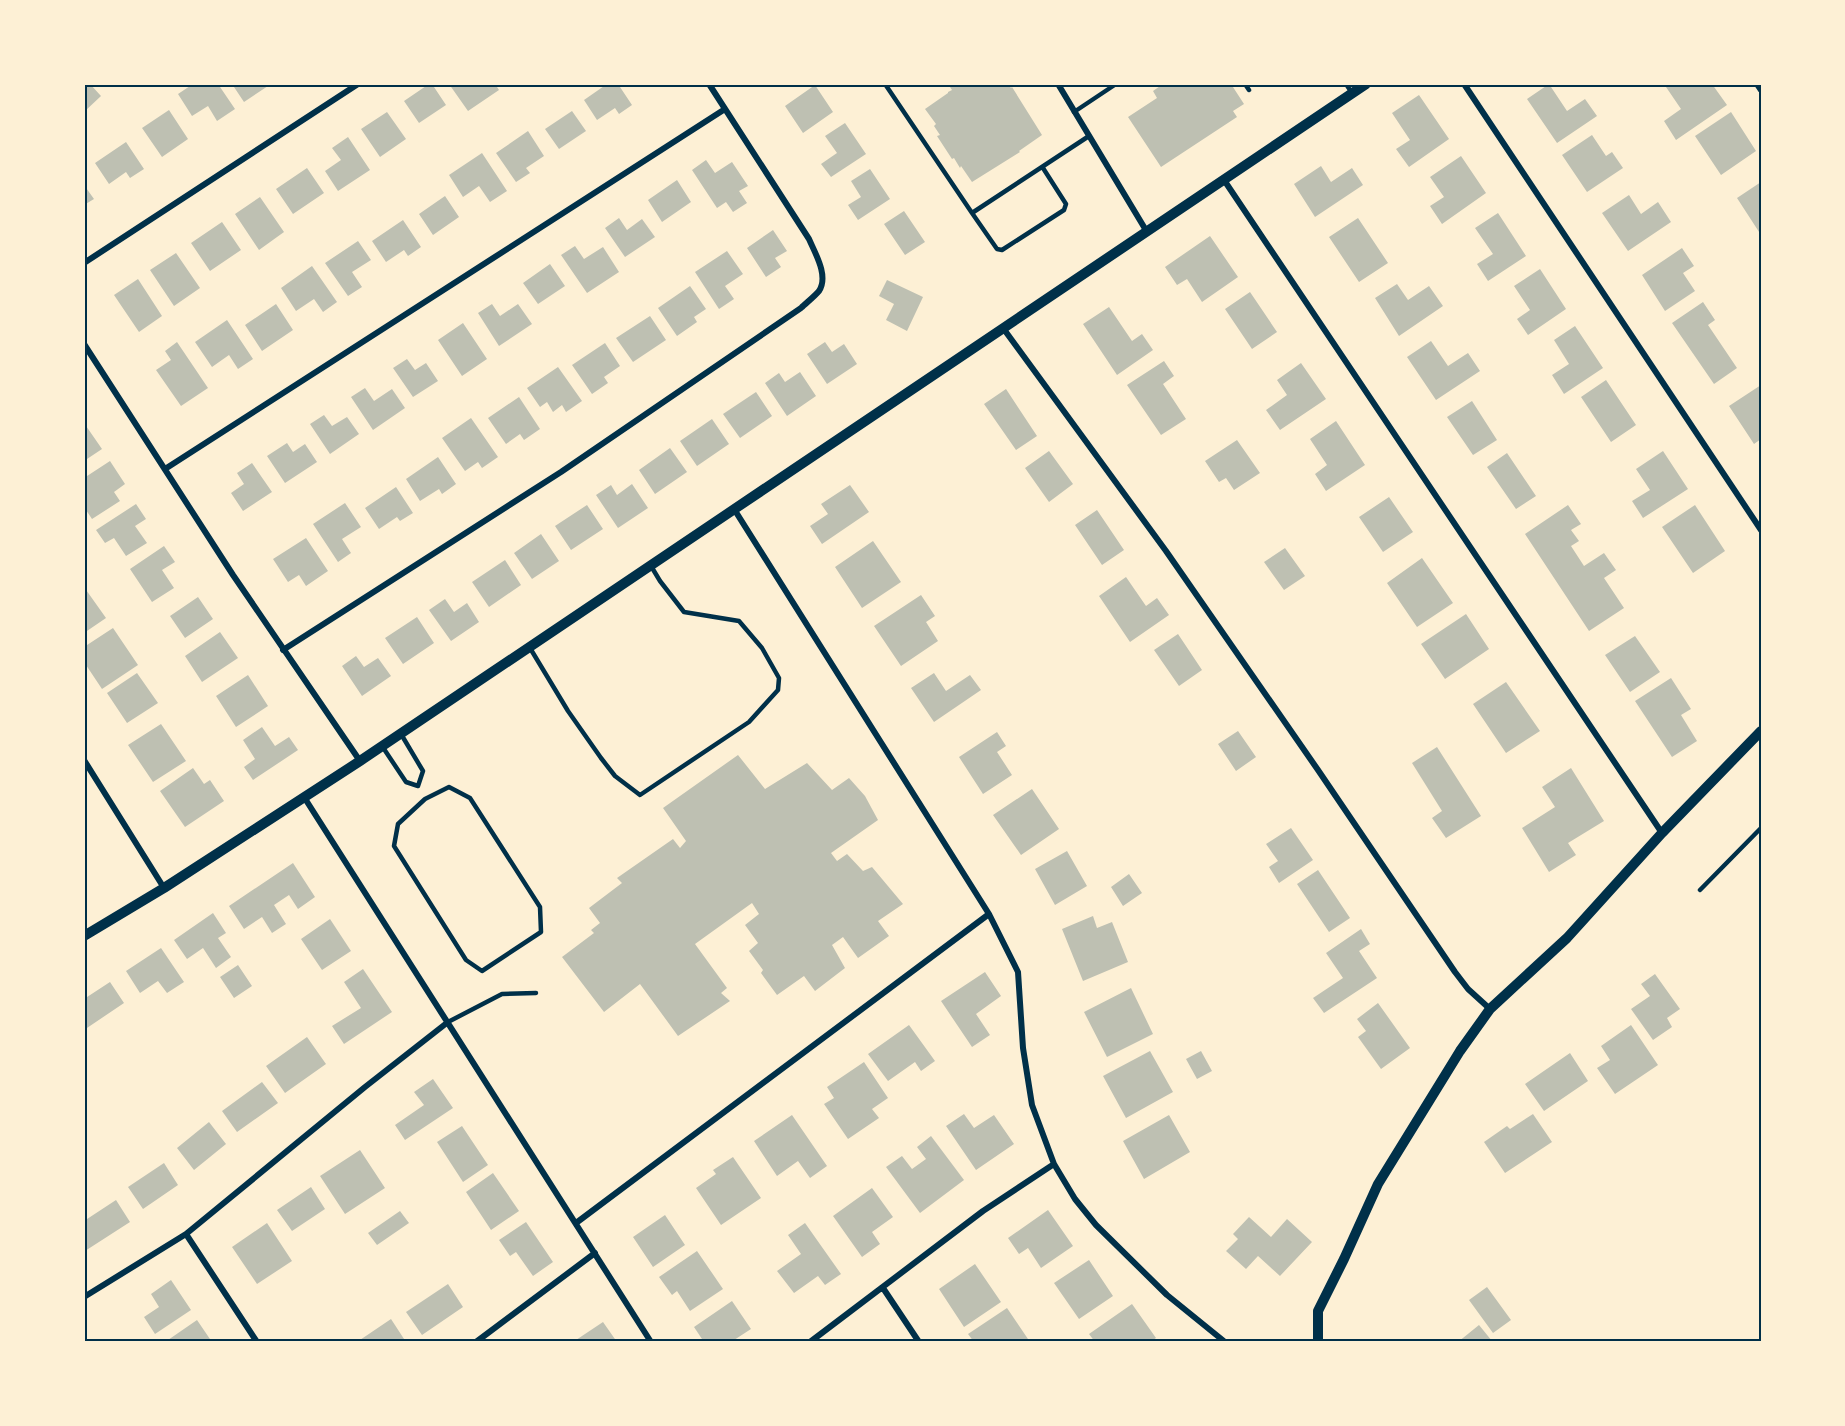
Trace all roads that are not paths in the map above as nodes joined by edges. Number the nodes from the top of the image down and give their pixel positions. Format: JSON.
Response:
{"nodes":[{"id":1,"x":358,"y":84,"type":"edge"},
{"id":2,"x":709,"y":84,"type":"edge"},
{"id":3,"x":885,"y":84,"type":"edge"},
{"id":4,"x":1058,"y":84,"type":"edge"},
{"id":5,"x":1116,"y":84,"type":"edge"},
{"id":6,"x":1245,"y":84,"type":"edge"},
{"id":7,"x":1366,"y":84,"type":"edge"},
{"id":8,"x":1464,"y":84,"type":"edge"},
{"id":9,"x":1757,"y":84,"type":"edge"},
{"id":10,"x":1349,"y":88,"type":"edge"},
{"id":11,"x":1249,"y":90,"type":"dead end"},
{"id":12,"x":1761,"y":90,"type":"edge"},
{"id":13,"x":724,"y":109,"type":"junction"},
{"id":14,"x":1074,"y":112,"type":"junction"},
{"id":15,"x":1089,"y":136,"type":"junction"},
{"id":16,"x":1043,"y":168,"type":"junction"},
{"id":17,"x":1224,"y":180,"type":"junction"},
{"id":18,"x":972,"y":213,"type":"junction"},
{"id":19,"x":1147,"y":232,"type":"junction"},
{"id":20,"x":84,"y":263,"type":"edge"},
{"id":21,"x":1003,"y":328,"type":"junction"},
{"id":22,"x":84,"y":344,"type":"edge"},
{"id":23,"x":165,"y":469,"type":"junction"},
{"id":24,"x":734,"y":509,"type":"junction"},
{"id":25,"x":1761,"y":530,"type":"edge"},
{"id":26,"x":651,"y":566,"type":"junction"},
{"id":27,"x":529,"y":647,"type":"junction"},
{"id":28,"x":284,"y":650,"type":"junction"},
{"id":29,"x":1761,"y":731,"type":"edge"},
{"id":30,"x":401,"y":734,"type":"junction"},
{"id":31,"x":382,"y":746,"type":"junction"},
{"id":32,"x":84,"y":760,"type":"edge"},
{"id":33,"x":360,"y":761,"type":"junction"},
{"id":34,"x":418,"y":786,"type":"junction"},
{"id":35,"x":304,"y":797,"type":"junction"},
{"id":36,"x":425,"y":799,"type":"junction"},
{"id":37,"x":1761,"y":828,"type":"edge"},
{"id":38,"x":1662,"y":833,"type":"junction"},
{"id":39,"x":164,"y":888,"type":"junction"},
{"id":40,"x":1700,"y":890,"type":"dead end"},
{"id":41,"x":989,"y":914,"type":"junction"},
{"id":42,"x":84,"y":936,"type":"edge"},
{"id":43,"x":536,"y":993,"type":"dead end"},
{"id":44,"x":1491,"y":1009,"type":"junction"},
{"id":45,"x":448,"y":1022,"type":"junction"},
{"id":46,"x":1054,"y":1164,"type":"junction"},
{"id":47,"x":576,"y":1223,"type":"junction"},
{"id":48,"x":186,"y":1234,"type":"junction"},
{"id":49,"x":595,"y":1253,"type":"junction"},
{"id":50,"x":883,"y":1288,"type":"junction"},
{"id":51,"x":84,"y":1297,"type":"edge"},
{"id":52,"x":257,"y":1342,"type":"edge"},
{"id":53,"x":476,"y":1342,"type":"edge"},
{"id":54,"x":651,"y":1342,"type":"edge"},
{"id":55,"x":810,"y":1342,"type":"edge"},
{"id":56,"x":919,"y":1342,"type":"edge"},
{"id":57,"x":1225,"y":1342,"type":"edge"},
{"id":58,"x":1318,"y":1342,"type":"edge"}],
"edges":[{"from":1,"to":20,"type":"street"},
{"from":2,"to":13,"type":"street"},
{"from":3,"to":18,"type":"lane"},
{"from":4,"to":14,"type":"street"},
{"from":5,"to":14,"type":"lane"},
{"from":6,"to":11,"type":"lane"},
{"from":7,"to":10,"type":"street"},
{"from":8,"to":25,"type":"street"},
{"from":9,"to":12,"type":"street"},
{"from":10,"to":17,"type":"street"},
{"from":13,"to":23,"type":"street"},
{"from":13,"to":28,"type":"street"},
{"from":14,"to":15,"type":"street"},
{"from":15,"to":16,"type":"lane"},
{"from":15,"to":19,"type":"street"},
{"from":16,"to":18,"type":"lane"},
{"from":16,"to":18,"type":"lane"},
{"from":17,"to":19,"type":"street"},
{"from":17,"to":38,"type":"street"},
{"from":19,"to":21,"type":"street"},
{"from":21,"to":24,"type":"street"},
{"from":21,"to":44,"type":"street"},
{"from":22,"to":23,"type":"street"},
{"from":23,"to":28,"type":"street"},
{"from":24,"to":26,"type":"street"},
{"from":24,"to":41,"type":"street"},
{"from":26,"to":27,"type":"street"},
{"from":26,"to":27,"type":"lane"},
{"from":27,"to":30,"type":"street"},
{"from":28,"to":33,"type":"street"},
{"from":29,"to":38,"type":"street"},
{"from":30,"to":31,"type":"street"},
{"from":30,"to":34,"type":"lane"},
{"from":31,"to":33,"type":"street"},
{"from":31,"to":34,"type":"lane"},
{"from":32,"to":39,"type":"street"},
{"from":33,"to":35,"type":"street"},
{"from":34,"to":36,"type":"lane"},
{"from":35,"to":39,"type":"street"},
{"from":35,"to":45,"type":"street"},
{"from":36,"to":36,"type":"lane"},
{"from":37,"to":40,"type":"lane"},
{"from":38,"to":44,"type":"street"},
{"from":39,"to":42,"type":"street"},
{"from":41,"to":46,"type":"street"},
{"from":41,"to":47,"type":"street"},
{"from":43,"to":45,"type":"lane"},
{"from":44,"to":58,"type":"street"},
{"from":45,"to":47,"type":"street"},
{"from":45,"to":48,"type":"street"},
{"from":46,"to":50,"type":"street"},
{"from":46,"to":57,"type":"street"},
{"from":47,"to":49,"type":"street"},
{"from":48,"to":51,"type":"street"},
{"from":48,"to":52,"type":"street"},
{"from":49,"to":53,"type":"street"},
{"from":49,"to":54,"type":"street"},
{"from":50,"to":55,"type":"street"},
{"from":50,"to":56,"type":"street"}]}
